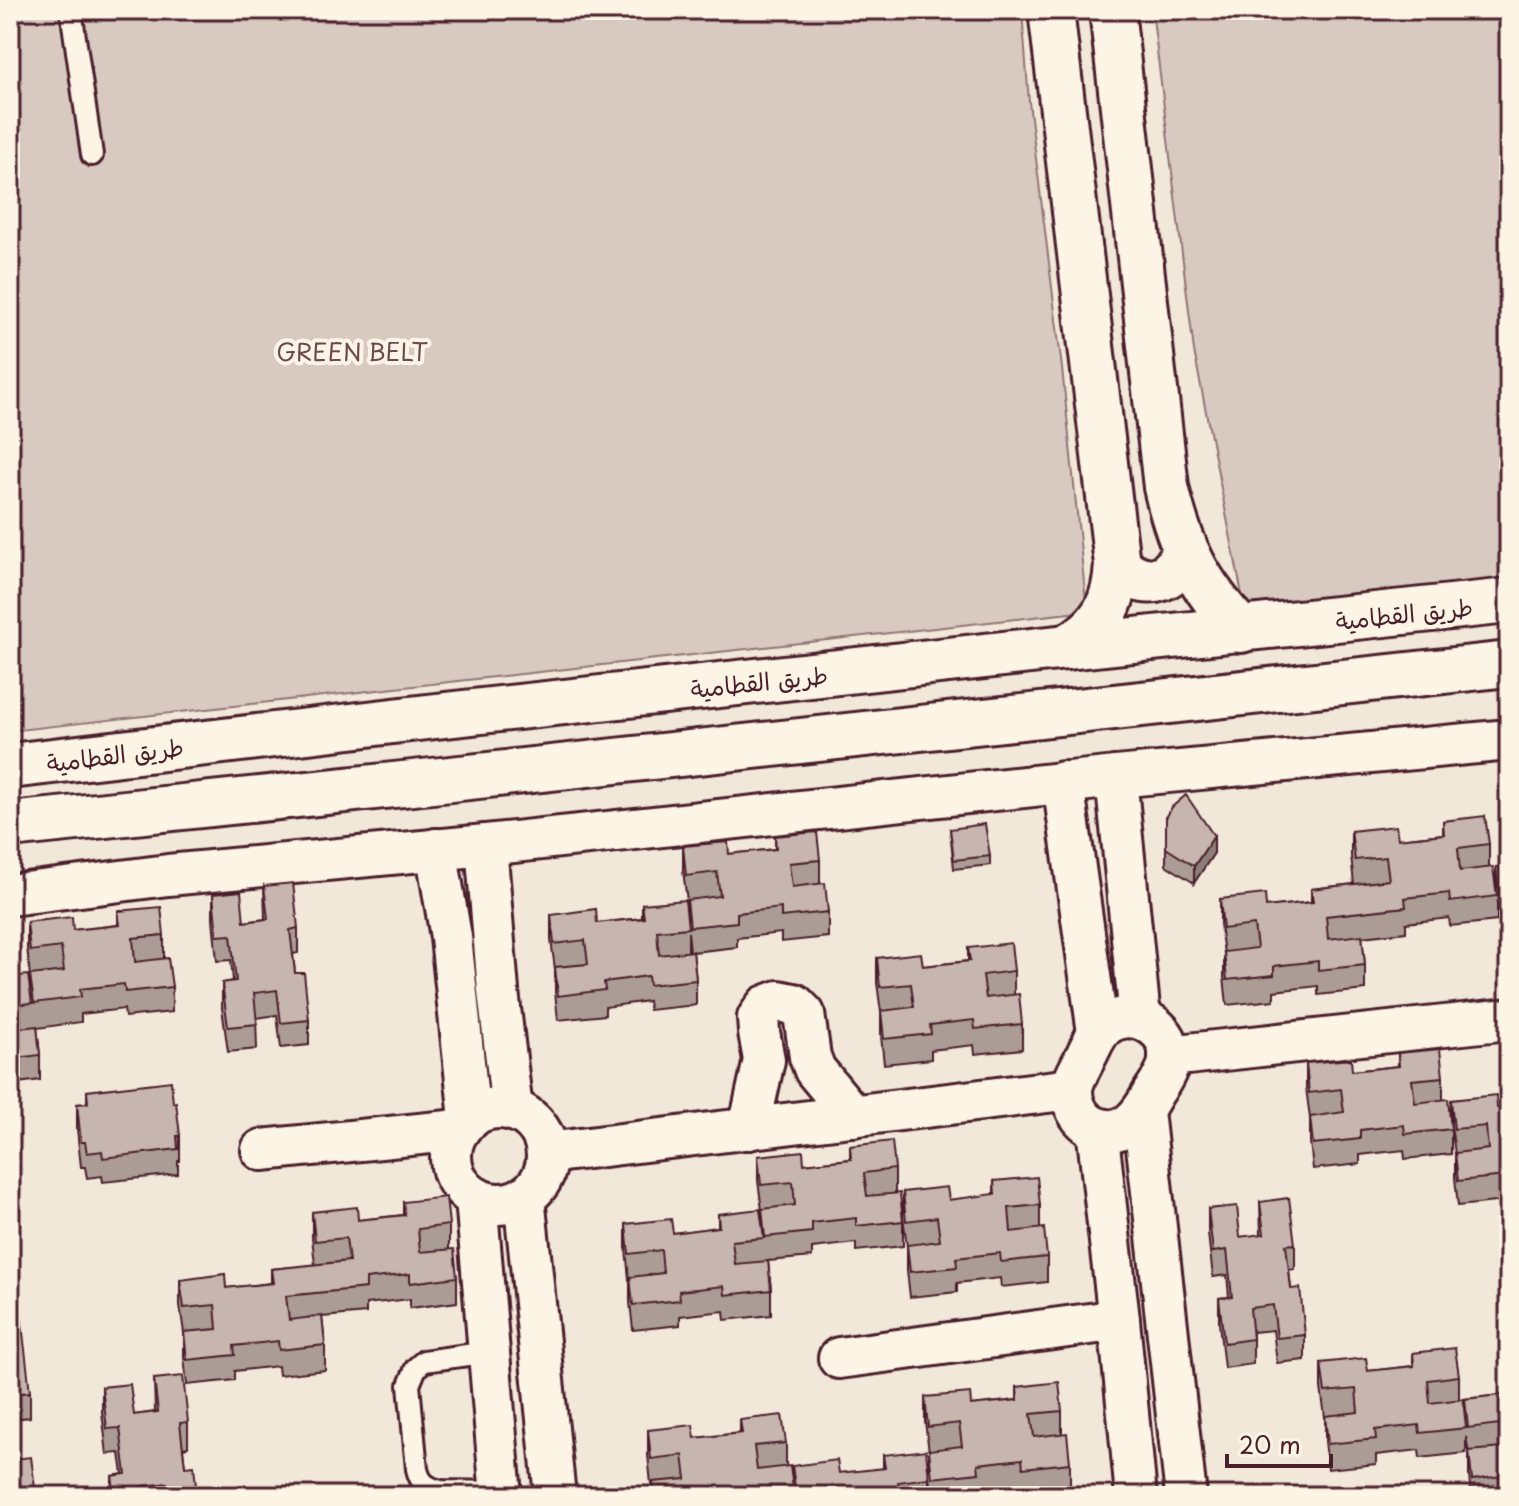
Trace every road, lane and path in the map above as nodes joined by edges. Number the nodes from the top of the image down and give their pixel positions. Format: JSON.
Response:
{"nodes":[{"id":1,"x":71,"y":10,"type":"edge"},
{"id":2,"x":1051,"y":10,"type":"edge"},
{"id":3,"x":1112,"y":10,"type":"edge"},
{"id":4,"x":92,"y":155,"type":"dead end"},
{"id":5,"x":1184,"y":550,"type":"junction"},
{"id":6,"x":1117,"y":564,"type":"junction"},
{"id":7,"x":1509,"y":601,"type":"edge"},
{"id":8,"x":1241,"y":630,"type":"junction"},
{"id":9,"x":1067,"y":647,"type":"junction"},
{"id":10,"x":1509,"y":664,"type":"edge"},
{"id":11,"x":427,"y":717,"type":"junction"},
{"id":12,"x":1509,"y":740,"type":"edge"},
{"id":13,"x":10,"y":766,"type":"edge"},
{"id":14,"x":1116,"y":777,"type":"junction"},
{"id":15,"x":432,"y":781,"type":"junction"},
{"id":16,"x":1063,"y":782,"type":"junction"},
{"id":17,"x":10,"y":825,"type":"edge"},
{"id":18,"x":486,"y":845,"type":"junction"},
{"id":19,"x":436,"y":849,"type":"junction"},
{"id":20,"x":10,"y":895,"type":"edge"},
{"id":21,"x":1140,"y":1018,"type":"junction"},
{"id":22,"x":1509,"y":1019,"type":"edge"},
{"id":23,"x":1098,"y":1033,"type":"junction"},
{"id":24,"x":1169,"y":1056,"type":"junction"},
{"id":25,"x":1072,"y":1089,"type":"junction"},
{"id":26,"x":512,"y":1110,"type":"junction"},
{"id":27,"x":1143,"y":1111,"type":"junction"},
{"id":28,"x":853,"y":1116,"type":"junction"},
{"id":29,"x":464,"y":1124,"type":"junction"},
{"id":30,"x":1097,"y":1128,"type":"junction"},
{"id":31,"x":749,"y":1129,"type":"junction"},
{"id":32,"x":262,"y":1150,"type":"dead end"},
{"id":33,"x":547,"y":1153,"type":"junction"},
{"id":34,"x":524,"y":1197,"type":"junction"},
{"id":35,"x":476,"y":1198,"type":"junction"},
{"id":36,"x":1119,"y":1320,"type":"junction"},
{"id":37,"x":489,"y":1352,"type":"junction"},
{"id":38,"x":839,"y":1358,"type":"dead end"},
{"id":39,"x":500,"y":1494,"type":"edge"},
{"id":40,"x":555,"y":1496,"type":"edge"},
{"id":41,"x":1136,"y":1496,"type":"edge"},
{"id":42,"x":1186,"y":1496,"type":"edge"}],
"edges":[{"from":1,"to":4,"type":"lane"},
{"from":2,"to":6,"type":"street"},
{"from":3,"to":5,"type":"street"},
{"from":5,"to":6,"type":"street"},
{"from":5,"to":8,"type":"street"},
{"from":6,"to":9,"type":"street"},
{"from":7,"to":8,"type":"street","name":"طريق القطامية"},
{"from":8,"to":9,"type":"street","name":"طريق القطامية"},
{"from":9,"to":11,"type":"street","name":"طريق القطامية"},
{"from":10,"to":15,"type":"street"},
{"from":11,"to":13,"type":"street","name":"طريق القطامية"},
{"from":11,"to":15,"type":"street"},
{"from":12,"to":14,"type":"street"},
{"from":14,"to":16,"type":"street"},
{"from":14,"to":21,"type":"street"},
{"from":15,"to":17,"type":"street"},
{"from":16,"to":18,"type":"street"},
{"from":16,"to":23,"type":"street"},
{"from":18,"to":19,"type":"street"},
{"from":18,"to":26,"type":"street"},
{"from":19,"to":20,"type":"street"},
{"from":19,"to":29,"type":"street"},
{"from":21,"to":23,"type":"street"},
{"from":21,"to":24,"type":"street"},
{"from":22,"to":24,"type":"street"},
{"from":23,"to":25,"type":"street"},
{"from":24,"to":27,"type":"street"},
{"from":25,"to":28,"type":"street"},
{"from":25,"to":30,"type":"street"},
{"from":26,"to":29,"type":"street"},
{"from":26,"to":33,"type":"street"},
{"from":27,"to":30,"type":"street"},
{"from":27,"to":42,"type":"street"},
{"from":28,"to":31,"type":"street"},
{"from":28,"to":31,"type":"street"},
{"from":29,"to":32,"type":"street"},
{"from":29,"to":35,"type":"street"},
{"from":30,"to":36,"type":"street"},
{"from":31,"to":33,"type":"street"},
{"from":33,"to":34,"type":"street"},
{"from":34,"to":35,"type":"street"},
{"from":34,"to":40,"type":"street"},
{"from":35,"to":37,"type":"street"},
{"from":36,"to":38,"type":"street"},
{"from":36,"to":41,"type":"street"},
{"from":37,"to":39,"type":"street"},
{"from":37,"to":39,"type":"lane"}]}
